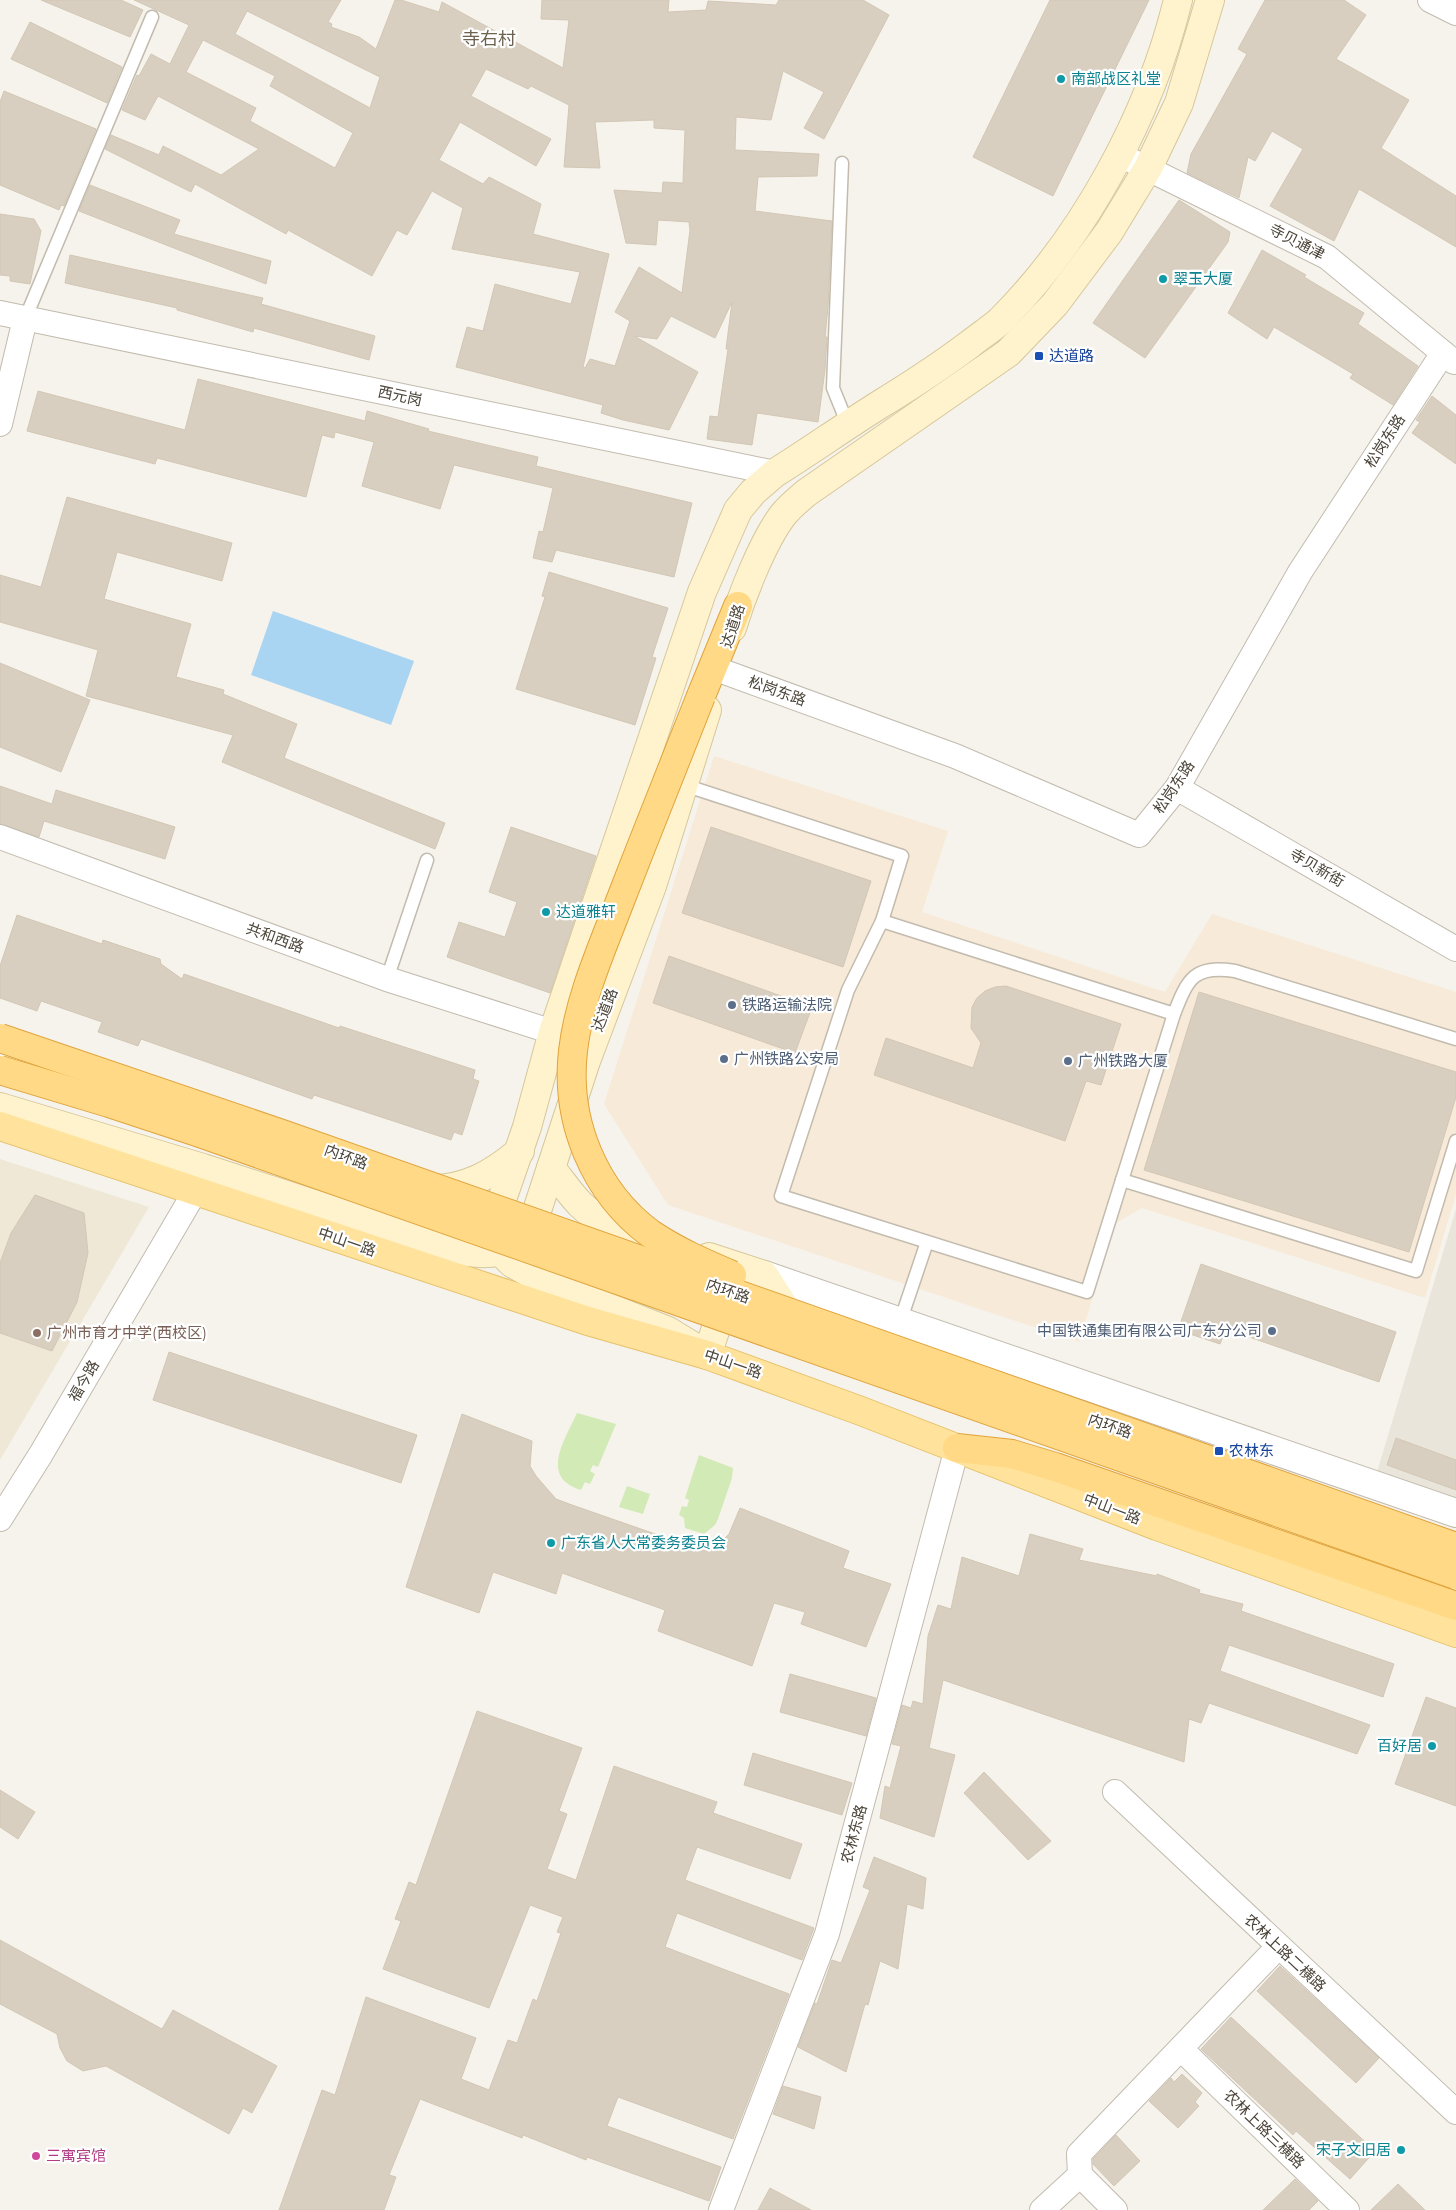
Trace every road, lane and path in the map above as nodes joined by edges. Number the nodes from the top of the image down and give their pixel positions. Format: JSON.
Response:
{"nodes":[{"id":1,"x":1178,"y":0,"type":"edge"},
{"id":2,"x":1210,"y":0,"type":"edge"},
{"id":3,"x":1430,"y":0,"type":"edge"},
{"id":4,"x":1456,"y":13,"type":"edge"},
{"id":5,"x":152,"y":17,"type":"dead end"},
{"id":6,"x":1118,"y":154,"type":"junction"},
{"id":7,"x":842,"y":163,"type":"dead end"},
{"id":8,"x":1148,"y":168,"type":"junction"},
{"id":9,"x":0,"y":313,"type":"edge"},
{"id":10,"x":25,"y":319,"type":"junction"},
{"id":11,"x":1450,"y":358,"type":"edge"},
{"id":12,"x":0,"y":424,"type":"edge"},
{"id":13,"x":848,"y":425,"type":"junction"},
{"id":14,"x":774,"y":473,"type":"junction"},
{"id":15,"x":738,"y":606,"type":"junction"},
{"id":16,"x":719,"y":670,"type":"junction"},
{"id":17,"x":684,"y":785,"type":"junction"},
{"id":18,"x":1177,"y":788,"type":"junction"},
{"id":19,"x":0,"y":837,"type":"edge"},
{"id":20,"x":427,"y":860,"type":"dead end"},
{"id":21,"x":882,"y":921,"type":"junction"},
{"id":22,"x":1456,"y":949,"type":"edge"},
{"id":23,"x":387,"y":979,"type":"junction"},
{"id":24,"x":1174,"y":1014,"type":"junction"},
{"id":25,"x":553,"y":1032,"type":"junction"},
{"id":26,"x":0,"y":1038,"type":"edge"},
{"id":27,"x":1456,"y":1039,"type":"edge"},
{"id":28,"x":0,"y":1047,"type":"edge"},
{"id":29,"x":0,"y":1070,"type":"edge"},
{"id":30,"x":0,"y":1107,"type":"edge"},
{"id":31,"x":0,"y":1126,"type":"edge"},
{"id":32,"x":1456,"y":1140,"type":"edge"},
{"id":33,"x":520,"y":1151,"type":"junction"},
{"id":34,"x":552,"y":1168,"type":"junction"},
{"id":35,"x":1122,"y":1180,"type":"junction"},
{"id":36,"x":404,"y":1188,"type":"junction"},
{"id":37,"x":196,"y":1190,"type":"junction"},
{"id":38,"x":483,"y":1216,"type":"junction"},
{"id":39,"x":529,"y":1232,"type":"junction"},
{"id":40,"x":927,"y":1242,"type":"junction"},
{"id":41,"x":457,"y":1250,"type":"junction"},
{"id":42,"x":500,"y":1251,"type":"junction"},
{"id":43,"x":764,"y":1276,"type":"junction"},
{"id":44,"x":725,"y":1301,"type":"junction"},
{"id":45,"x":900,"y":1322,"type":"junction"},
{"id":46,"x":796,"y":1326,"type":"junction"},
{"id":47,"x":707,"y":1354,"type":"junction"},
{"id":48,"x":890,"y":1357,"type":"junction"},
{"id":49,"x":932,"y":1363,"type":"junction"},
{"id":50,"x":958,"y":1448,"type":"junction"},
{"id":51,"x":1456,"y":1513,"type":"edge"},
{"id":52,"x":0,"y":1519,"type":"edge"},
{"id":53,"x":1456,"y":1547,"type":"edge"},
{"id":54,"x":1456,"y":1554,"type":"edge"},
{"id":55,"x":1456,"y":1575,"type":"edge"},
{"id":56,"x":1456,"y":1606,"type":"edge"},
{"id":57,"x":1456,"y":1633,"type":"edge"},
{"id":58,"x":1115,"y":1792,"type":"dead end"},
{"id":59,"x":1278,"y":1947,"type":"junction"},
{"id":60,"x":1181,"y":2049,"type":"junction"},
{"id":61,"x":1456,"y":2112,"type":"edge"},
{"id":62,"x":1080,"y":2175,"type":"junction"},
{"id":63,"x":721,"y":2210,"type":"edge"},
{"id":64,"x":1042,"y":2210,"type":"edge"},
{"id":65,"x":1116,"y":2210,"type":"edge"},
{"id":66,"x":1347,"y":2210,"type":"edge"}],
"edges":[{"from":1,"to":6,"type":"main road"},
{"from":2,"to":8,"type":"main road","name":"达道路"},
{"from":3,"to":4,"type":"street"},
{"from":5,"to":10,"type":"lane"},
{"from":6,"to":8,"type":"street","name":"寺贝通津"},
{"from":6,"to":13,"type":"main road"},
{"from":7,"to":13,"type":"lane"},
{"from":8,"to":11,"type":"street","name":"寺贝通津"},
{"from":8,"to":15,"type":"main road","name":"达道路"},
{"from":9,"to":10,"type":"street","name":"西元岗"},
{"from":10,"to":12,"type":"street"},
{"from":10,"to":14,"type":"street","name":"西元岗"},
{"from":11,"to":18,"type":"street","name":"松岗东路"},
{"from":13,"to":14,"type":"main road"},
{"from":14,"to":25,"type":"main road"},
{"from":15,"to":16,"type":"main road","name":"达道路"},
{"from":15,"to":49,"type":"highway","bridge":true},
{"from":16,"to":17,"type":"main road","name":"达道路"},
{"from":16,"to":18,"type":"street","name":"松岗东路"},
{"from":17,"to":21,"type":"lane"},
{"from":17,"to":34,"type":"main road","name":"达道路"},
{"from":18,"to":22,"type":"street","name":"寺贝新街"},
{"from":19,"to":23,"type":"street","name":"共和西路"},
{"from":20,"to":23,"type":"lane"},
{"from":21,"to":24,"type":"lane"},
{"from":21,"to":40,"type":"lane"},
{"from":23,"to":25,"type":"street","name":"共和西路"},
{"from":24,"to":27,"type":"lane"},
{"from":24,"to":35,"type":"lane"},
{"from":25,"to":33,"type":"main road"},
{"from":26,"to":49,"type":"highway","name":"内环路","bridge":true},
{"from":28,"to":36,"type":"main road"},
{"from":29,"to":55,"type":"highway","name":"内环路","bridge":true},
{"from":30,"to":41,"type":"main road"},
{"from":31,"to":37,"type":"main road","name":"中山一路"},
{"from":32,"to":35,"type":"lane"},
{"from":33,"to":36,"type":"main road"},
{"from":33,"to":38,"type":"main road"},
{"from":34,"to":39,"type":"main road","name":"达道路"},
{"from":34,"to":43,"type":"main road"},
{"from":35,"to":40,"type":"lane"},
{"from":36,"to":38,"type":"main road"},
{"from":37,"to":47,"type":"main road","name":"中山一路"},
{"from":37,"to":52,"type":"street","name":"福今路"},
{"from":38,"to":39,"type":"main road"},
{"from":38,"to":41,"type":"main road"},
{"from":38,"to":42,"type":"main road"},
{"from":39,"to":42,"type":"main road"},
{"from":39,"to":44,"type":"main road"},
{"from":40,"to":45,"type":"lane"},
{"from":41,"to":42,"type":"main road"},
{"from":42,"to":47,"type":"main road"},
{"from":43,"to":45,"type":"street"},
{"from":43,"to":46,"type":"main road"},
{"from":44,"to":46,"type":"main road"},
{"from":44,"to":47,"type":"main road"},
{"from":45,"to":48,"type":"street"},
{"from":45,"to":51,"type":"street"},
{"from":46,"to":48,"type":"main road"},
{"from":47,"to":50,"type":"main road","name":"中山一路"},
{"from":48,"to":54,"type":"main road"},
{"from":49,"to":53,"type":"highway","name":"内环路","bridge":true},
{"from":50,"to":56,"type":"highway"},
{"from":50,"to":57,"type":"main road","name":"中山一路"},
{"from":50,"to":63,"type":"street","name":"农林东路"},
{"from":58,"to":59,"type":"street","name":"农林上路二横路"},
{"from":59,"to":60,"type":"street"},
{"from":59,"to":61,"type":"street","name":"农林上路二横路"},
{"from":60,"to":62,"type":"street"},
{"from":60,"to":66,"type":"street","name":"农林上路三横路"},
{"from":62,"to":64,"type":"street"},
{"from":62,"to":65,"type":"street"}]}
